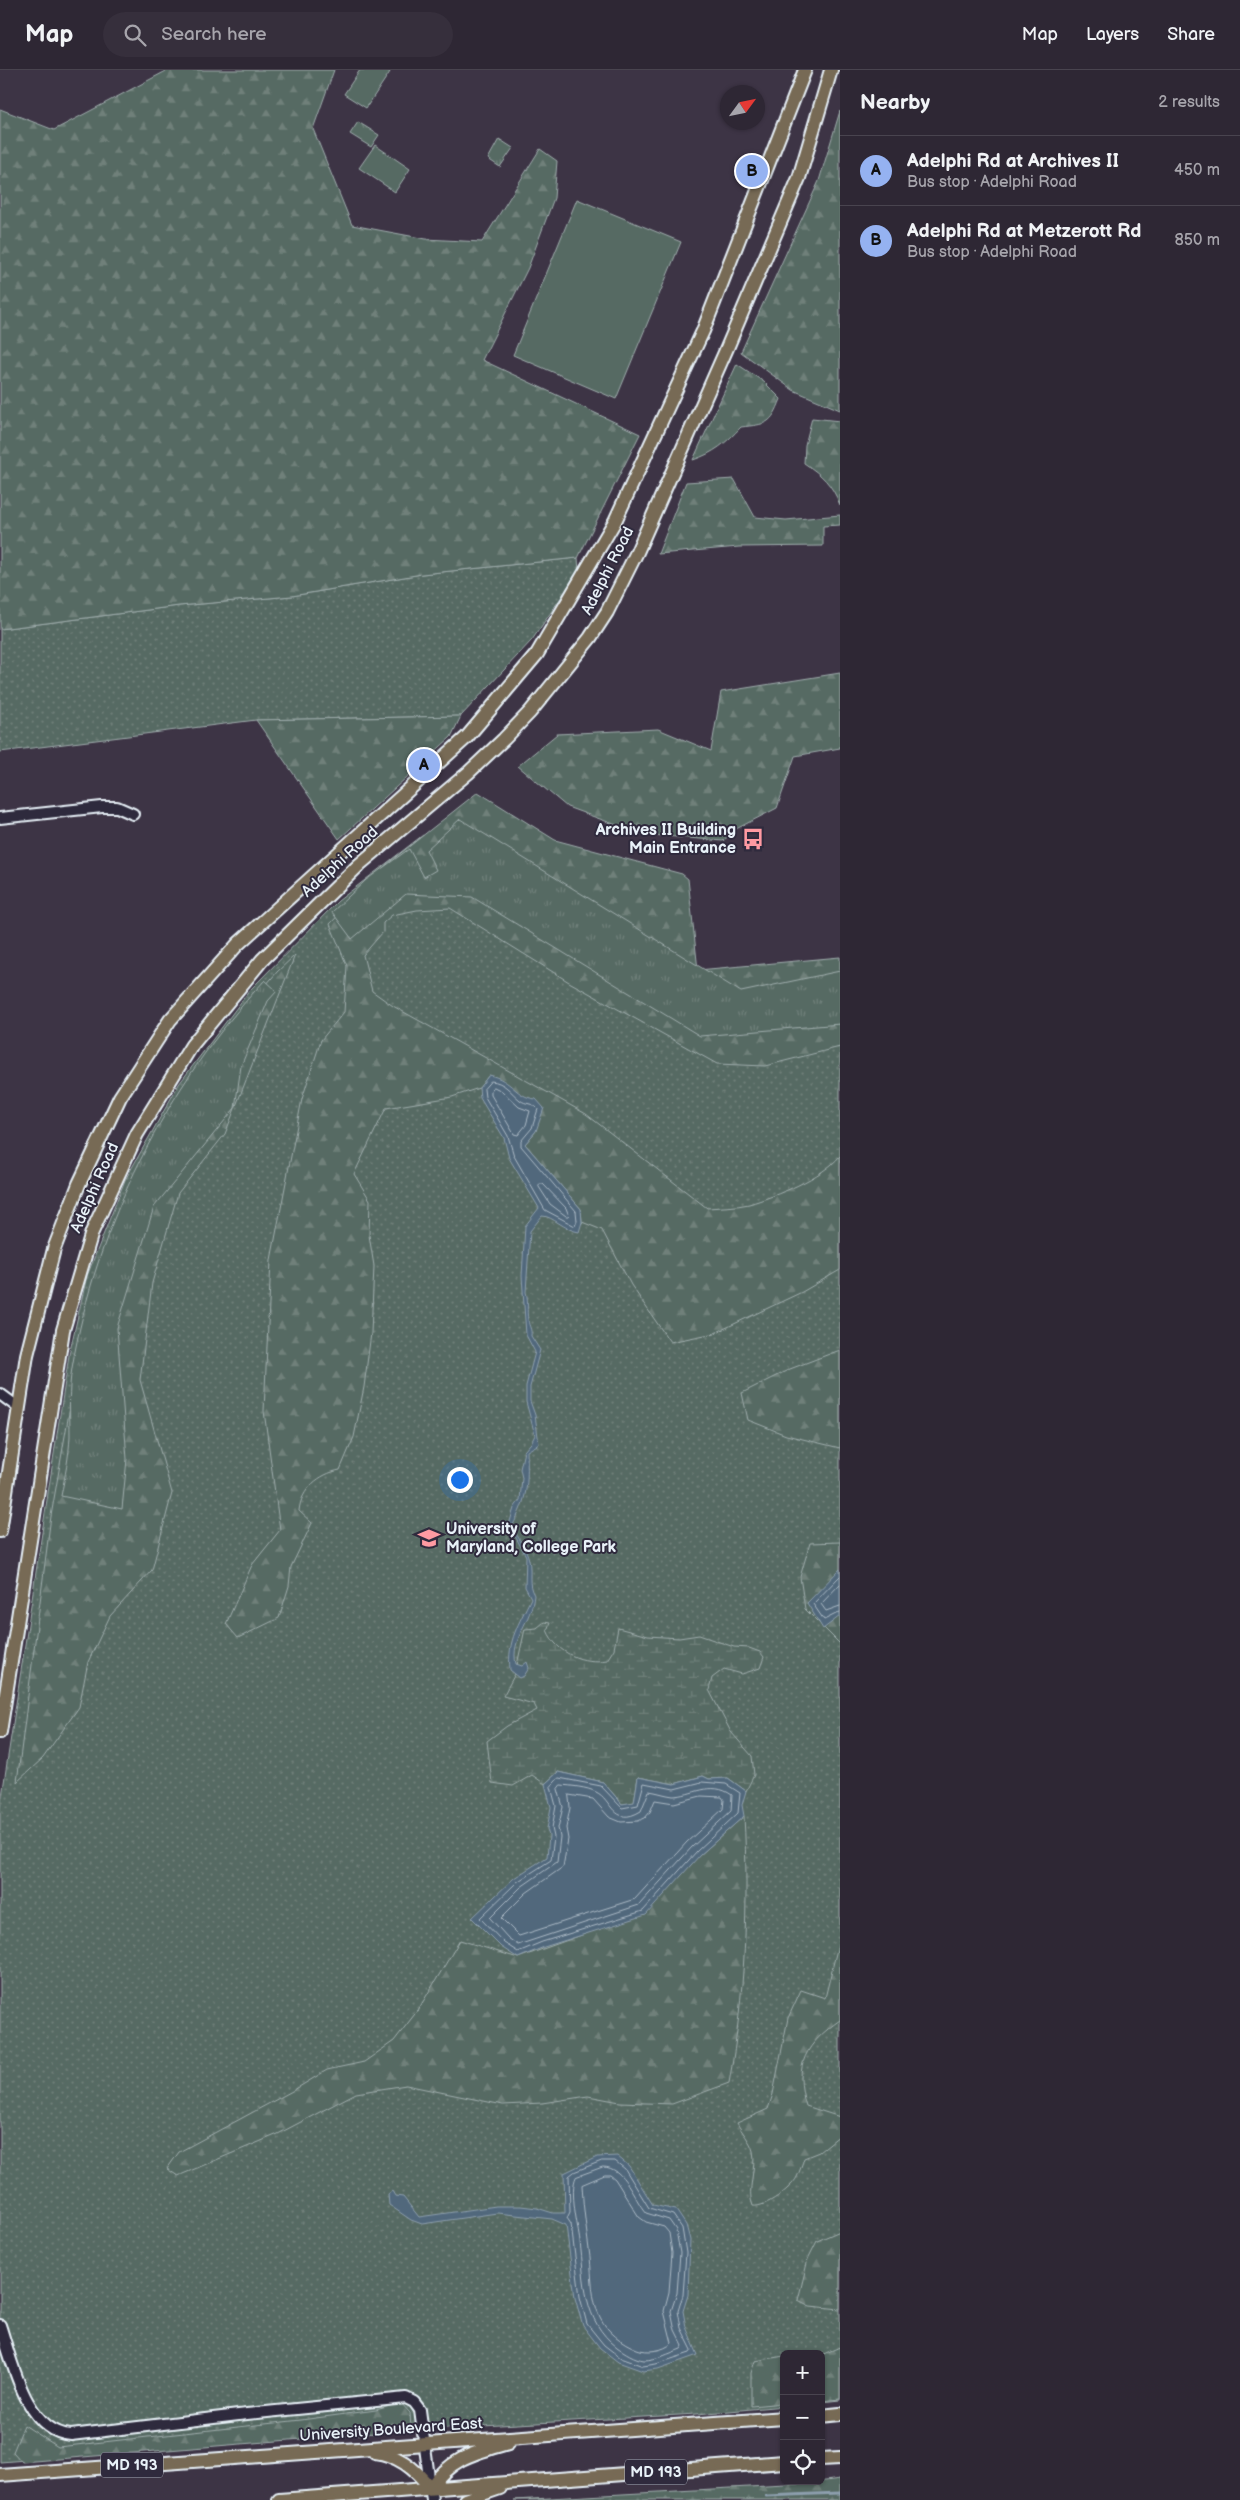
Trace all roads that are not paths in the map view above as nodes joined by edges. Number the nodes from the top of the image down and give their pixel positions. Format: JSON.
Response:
{"nodes":[{"id":1,"x":805,"y":70,"type":"edge"},
{"id":2,"x":831,"y":70,"type":"edge"},
{"id":3,"x":133,"y":814,"type":"dead end"},
{"id":4,"x":0,"y":818,"type":"edge"},
{"id":5,"x":0,"y":1394,"type":"edge"},
{"id":6,"x":20,"y":1408,"type":"junction"},
{"id":7,"x":0,"y":1532,"type":"edge"},
{"id":8,"x":0,"y":1732,"type":"edge"},
{"id":9,"x":0,"y":2325,"type":"edge"},
{"id":10,"x":840,"y":2414,"type":"edge"},
{"id":11,"x":825,"y":2416,"type":"edge"},
{"id":12,"x":780,"y":2418,"type":"edge"},
{"id":13,"x":537,"y":2435,"type":"junction"},
{"id":14,"x":426,"y":2445,"type":"junction"},
{"id":15,"x":349,"y":2451,"type":"junction"},
{"id":16,"x":840,"y":2458,"type":"edge"},
{"id":17,"x":825,"y":2459,"type":"edge"},
{"id":18,"x":780,"y":2462,"type":"edge"},
{"id":19,"x":0,"y":2475,"type":"edge"},
{"id":20,"x":528,"y":2482,"type":"junction"},
{"id":21,"x":430,"y":2496,"type":"edge"},
{"id":22,"x":281,"y":2500,"type":"edge"},
{"id":23,"x":465,"y":2500,"type":"edge"}],
"edges":[{"from":1,"to":6,"type":"main road","name":"Adelphi Road"},
{"from":2,"to":8,"type":"main road","name":"Adelphi Road"},
{"from":3,"to":4,"type":"street"},
{"from":5,"to":6,"type":"street"},
{"from":6,"to":7,"type":"main road","name":"Adelphi Road"},
{"from":9,"to":14,"type":"street"},
{"from":10,"to":11,"type":"main road"},
{"from":12,"to":13,"type":"main road","name":"University Boulevard East","number":"MD 193"},
{"from":13,"to":14,"type":"main road","name":"University Boulevard East","number":"MD 193"},
{"from":13,"to":21,"type":"main road"},
{"from":14,"to":15,"type":"main road","name":"University Boulevard East","number":"MD 193"},
{"from":14,"to":21,"type":"street"},
{"from":15,"to":19,"type":"main road","name":"University Boulevard East","number":"MD 193"},
{"from":15,"to":21,"type":"main road"},
{"from":16,"to":17,"type":"main road"},
{"from":18,"to":20,"type":"main road","number":"MD 193"},
{"from":20,"to":21,"type":"main road","number":"MD 193"},
{"from":20,"to":23,"type":"main road"},
{"from":21,"to":22,"type":"main road","number":"MD 193"}]}
